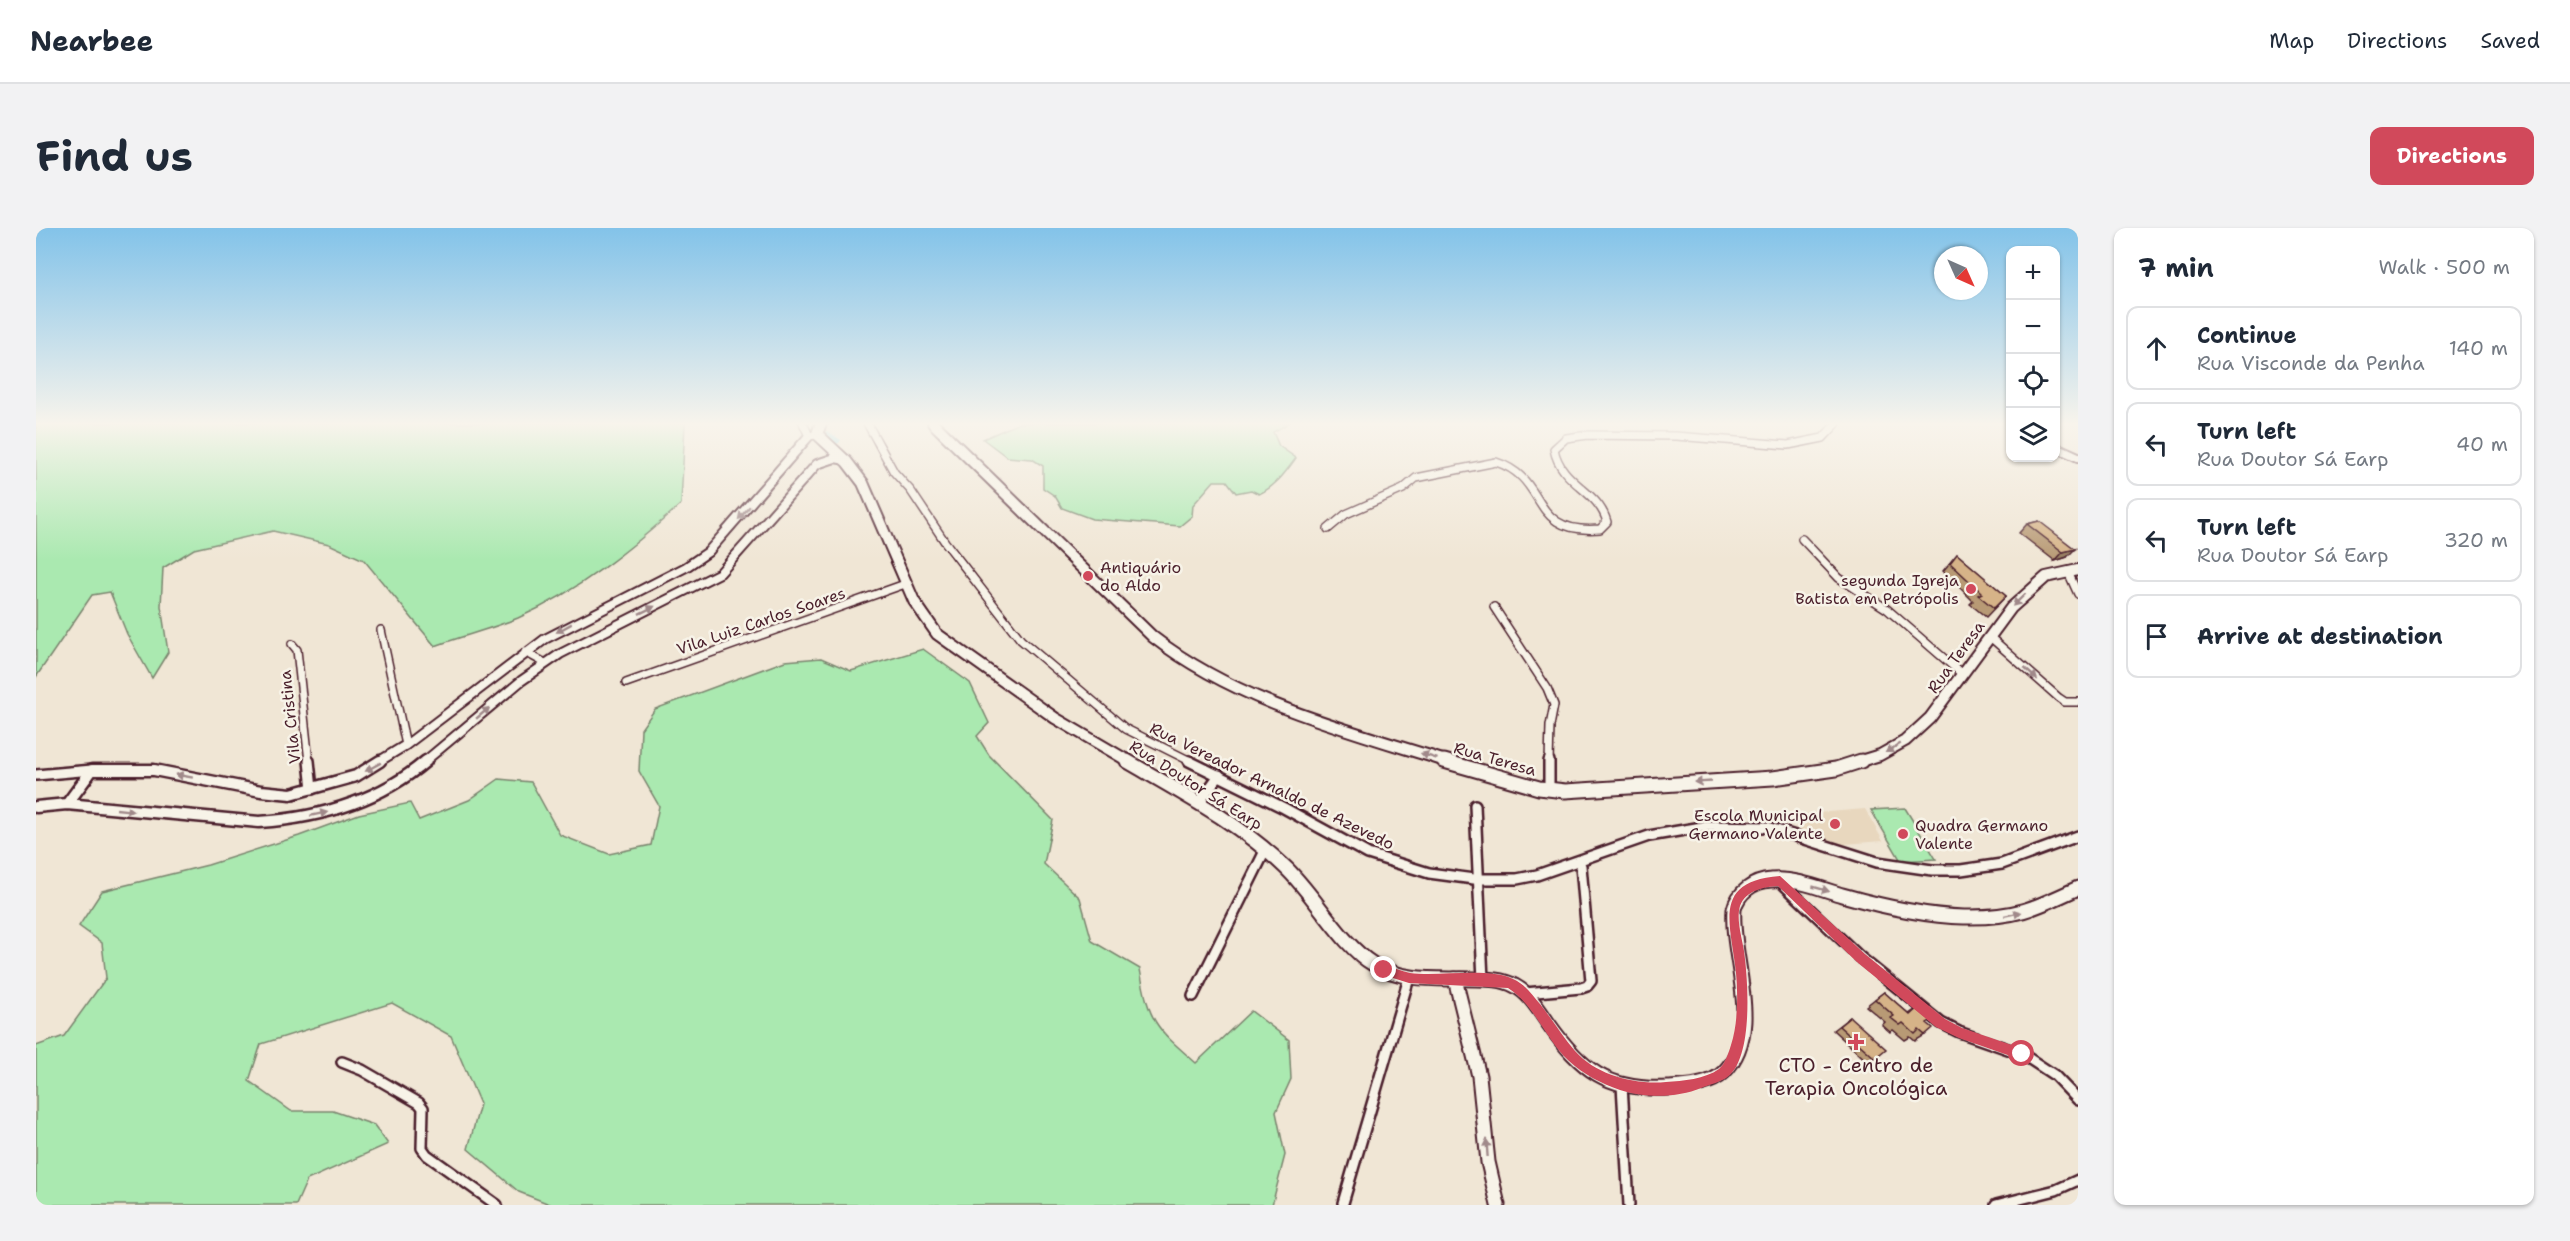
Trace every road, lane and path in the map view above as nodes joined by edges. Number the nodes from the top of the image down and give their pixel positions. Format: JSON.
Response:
{"nodes":[{"id":1,"x":783,"y":469,"type":"edge"},
{"id":2,"x":813,"y":469,"type":"edge"},
{"id":3,"x":852,"y":469,"type":"edge"},
{"id":4,"x":892,"y":469,"type":"edge"},
{"id":5,"x":980,"y":469,"type":"edge"},
{"id":6,"x":1463,"y":469,"type":"edge"},
{"id":7,"x":1512,"y":469,"type":"edge"},
{"id":8,"x":1561,"y":469,"type":"edge"},
{"id":9,"x":1328,"y":529,"type":"dead end"},
{"id":10,"x":1802,"y":539,"type":"dead end"},
{"id":11,"x":2073,"y":571,"type":"edge"},
{"id":12,"x":905,"y":584,"type":"junction"},
{"id":13,"x":2078,"y":594,"type":"edge"},
{"id":14,"x":1494,"y":607,"type":"dead end"},
{"id":15,"x":381,"y":630,"type":"dead end"},
{"id":16,"x":1989,"y":636,"type":"junction"},
{"id":17,"x":292,"y":644,"type":"dead end"},
{"id":18,"x":525,"y":652,"type":"junction"},
{"id":19,"x":545,"y":663,"type":"junction"},
{"id":20,"x":1962,"y":674,"type":"junction"},
{"id":21,"x":626,"y":682,"type":"dead end"},
{"id":22,"x":2078,"y":702,"type":"edge"},
{"id":23,"x":406,"y":746,"type":"junction"},
{"id":24,"x":92,"y":770,"type":"junction"},
{"id":25,"x":36,"y":775,"type":"edge"},
{"id":26,"x":1219,"y":775,"type":"junction"},
{"id":27,"x":312,"y":789,"type":"junction"},
{"id":28,"x":1550,"y":790,"type":"junction"},
{"id":29,"x":1199,"y":803,"type":"junction"},
{"id":30,"x":67,"y":804,"type":"junction"},
{"id":31,"x":1475,"y":805,"type":"dead end"},
{"id":32,"x":36,"y":807,"type":"edge"},
{"id":33,"x":2078,"y":836,"type":"edge"},
{"id":34,"x":1266,"y":849,"type":"junction"},
{"id":35,"x":1581,"y":866,"type":"dead end"},
{"id":36,"x":1479,"y":878,"type":"junction"},
{"id":37,"x":1780,"y":881,"type":"junction"},
{"id":38,"x":2078,"y":888,"type":"edge"},
{"id":39,"x":1409,"y":978,"type":"junction"},
{"id":40,"x":1455,"y":979,"type":"junction"},
{"id":41,"x":1483,"y":980,"type":"junction"},
{"id":42,"x":1523,"y":993,"type":"junction"},
{"id":43,"x":1193,"y":996,"type":"dead end"},
{"id":44,"x":342,"y":1062,"type":"dead end"},
{"id":45,"x":1622,"y":1085,"type":"junction"},
{"id":46,"x":2078,"y":1100,"type":"edge"},
{"id":47,"x":2078,"y":1180,"type":"edge"},
{"id":48,"x":1343,"y":1203,"type":"dead end"},
{"id":49,"x":497,"y":1205,"type":"edge"},
{"id":50,"x":1498,"y":1205,"type":"edge"},
{"id":51,"x":1629,"y":1205,"type":"edge"},
{"id":52,"x":1996,"y":1205,"type":"edge"}],
"edges":[{"from":1,"to":18,"type":"street","one_way":true},
{"from":19,"to":2,"type":"street","one_way":true},
{"from":3,"to":12,"type":"main road","name":"Rua Doutor Sá Earp"},
{"from":4,"to":26,"type":"street","name":"Rua Vereador Arnaldo de Azevedo"},
{"from":28,"to":5,"type":"main road","name":"Rua Teresa","one_way":true},
{"from":6,"to":9,"type":"street"},
{"from":7,"to":8,"type":"street"},
{"from":10,"to":20,"type":"street"},
{"from":11,"to":13,"type":"street"},
{"from":11,"to":16,"type":"main road","name":"Rua Teresa","one_way":true},
{"from":12,"to":21,"type":"street","name":"Vila Luiz Carlos Soares"},
{"from":12,"to":29,"type":"main road","name":"Rua Doutor Sá Earp"},
{"from":14,"to":28,"type":"street"},
{"from":15,"to":23,"type":"street"},
{"from":16,"to":20,"type":"main road","name":"Rua Teresa"},
{"from":16,"to":22,"type":"street","one_way":true},
{"from":17,"to":27,"type":"street","name":"Vila Cristina"},
{"from":18,"to":19,"type":"street"},
{"from":18,"to":23,"type":"street"},
{"from":30,"to":19,"type":"street","one_way":true},
{"from":20,"to":28,"type":"main road","name":"Rua Teresa","one_way":true},
{"from":23,"to":27,"type":"street","one_way":true},
{"from":24,"to":25,"type":"street"},
{"from":27,"to":24,"type":"street","one_way":true},
{"from":24,"to":30,"type":"street"},
{"from":26,"to":29,"type":"street"},
{"from":26,"to":36,"type":"street","name":"Rua Vereador Arnaldo de Azevedo"},
{"from":29,"to":34,"type":"main road","name":"Rua Doutor Sá Earp"},
{"from":30,"to":32,"type":"street"},
{"from":31,"to":36,"type":"street"},
{"from":33,"to":36,"type":"street","name":"Rua Vereador Arnaldo de Azevedo"},
{"from":34,"to":39,"type":"main road","name":"Rua Doutor Sá Earp"},
{"from":34,"to":43,"type":"street"},
{"from":35,"to":42,"type":"street"},
{"from":36,"to":41,"type":"street"},
{"from":37,"to":38,"type":"main road","name":"Rua Doutor Sá Earp","one_way":true},
{"from":37,"to":45,"type":"main road","name":"Rua Doutor Sá Earp"},
{"from":37,"to":46,"type":"street"},
{"from":39,"to":40,"type":"main road","name":"Rua Doutor Sá Earp"},
{"from":39,"to":48,"type":"street"},
{"from":40,"to":41,"type":"main road","name":"Rua Doutor Sá Earp"},
{"from":50,"to":40,"type":"main road","one_way":true},
{"from":41,"to":42,"type":"main road","name":"Rua Doutor Sá Earp"},
{"from":42,"to":45,"type":"main road","name":"Rua Doutor Sá Earp"},
{"from":44,"to":49,"type":"street"},
{"from":45,"to":51,"type":"street"},
{"from":47,"to":52,"type":"street"}]}
